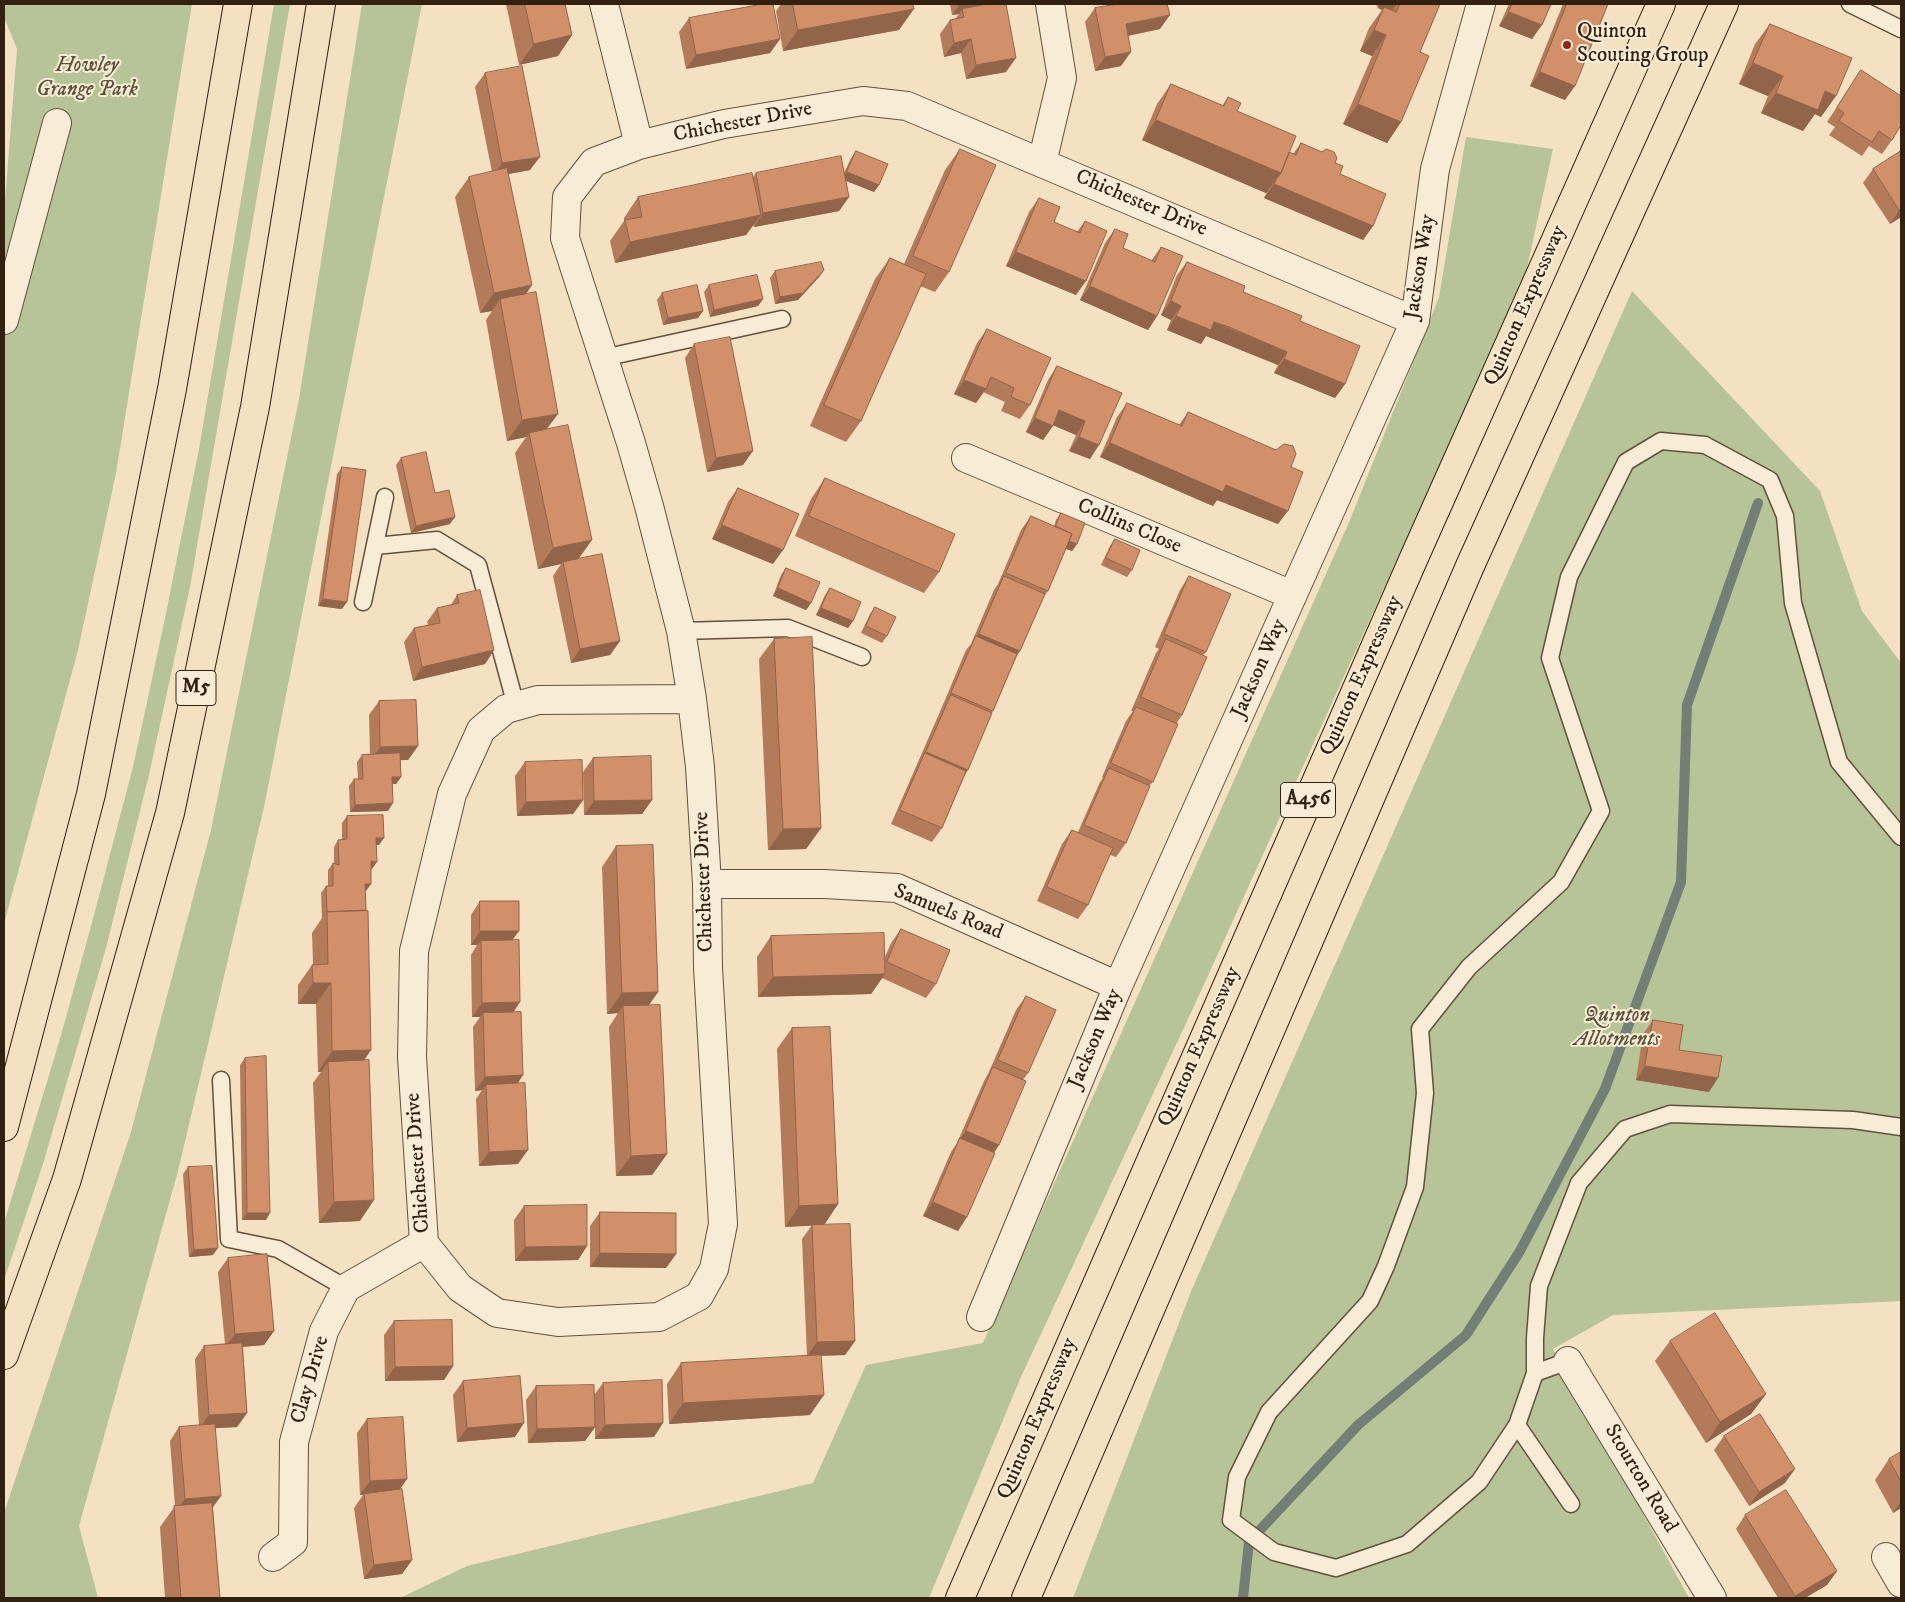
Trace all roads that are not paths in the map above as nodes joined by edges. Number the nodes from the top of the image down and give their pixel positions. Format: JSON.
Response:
{"nodes":[{"id":1,"x":238,"y":4,"type":"edge"},
{"id":2,"x":321,"y":4,"type":"edge"},
{"id":3,"x":604,"y":4,"type":"edge"},
{"id":4,"x":1050,"y":4,"type":"edge"},
{"id":5,"x":1481,"y":4,"type":"edge"},
{"id":6,"x":1661,"y":4,"type":"edge"},
{"id":7,"x":1724,"y":4,"type":"edge"},
{"id":8,"x":1850,"y":4,"type":"edge"},
{"id":9,"x":1901,"y":29,"type":"edge"},
{"id":10,"x":58,"y":124,"type":"dead end"},
{"id":11,"x":639,"y":145,"type":"junction"},
{"id":12,"x":1042,"y":163,"type":"junction"},
{"id":13,"x":4,"y":320,"type":"edge"},
{"id":14,"x":782,"y":320,"type":"dead end"},
{"id":15,"x":1415,"y":320,"type":"junction"},
{"id":16,"x":603,"y":358,"type":"junction"},
{"id":17,"x":966,"y":458,"type":"dead end"},
{"id":18,"x":385,"y":497,"type":"dead end"},
{"id":19,"x":375,"y":546,"type":"junction"},
{"id":20,"x":1292,"y":595,"type":"junction"},
{"id":21,"x":363,"y":602,"type":"dead end"},
{"id":22,"x":681,"y":631,"type":"junction"},
{"id":23,"x":862,"y":657,"type":"dead end"},
{"id":24,"x":692,"y":699,"type":"junction"},
{"id":25,"x":516,"y":706,"type":"junction"},
{"id":26,"x":1901,"y":837,"type":"edge"},
{"id":27,"x":707,"y":884,"type":"junction"},
{"id":28,"x":1118,"y":986,"type":"junction"},
{"id":29,"x":221,"y":1080,"type":"dead end"},
{"id":30,"x":4,"y":1126,"type":"edge"},
{"id":31,"x":1901,"y":1127,"type":"edge"},
{"id":32,"x":424,"y":1243,"type":"junction"},
{"id":33,"x":346,"y":1288,"type":"junction"},
{"id":34,"x":980,"y":1317,"type":"dead end"},
{"id":35,"x":4,"y":1356,"type":"edge"},
{"id":36,"x":1568,"y":1361,"type":"joint"},
{"id":37,"x":1535,"y":1373,"type":"junction"},
{"id":38,"x":1518,"y":1425,"type":"junction"},
{"id":39,"x":1571,"y":1504,"type":"dead end"},
{"id":40,"x":273,"y":1557,"type":"dead end"},
{"id":41,"x":1886,"y":1557,"type":"dead end"},
{"id":42,"x":1901,"y":1583,"type":"edge"},
{"id":43,"x":960,"y":1598,"type":"edge"},
{"id":44,"x":1026,"y":1598,"type":"edge"},
{"id":45,"x":1712,"y":1598,"type":"edge"}],
"edges":[{"from":1,"to":30,"type":"highway"},
{"from":2,"to":35,"type":"highway","number":"M5"},
{"from":3,"to":11,"type":"street"},
{"from":4,"to":12,"type":"street"},
{"from":5,"to":15,"type":"street","name":"Jackson Way"},
{"from":6,"to":43,"type":"highway","name":"Quinton Expressway","number":"A456"},
{"from":7,"to":44,"type":"highway","number":"A456"},
{"from":8,"to":9,"type":"lane"},
{"from":10,"to":13,"type":"street"},
{"from":11,"to":12,"type":"street","name":"Chichester Drive"},
{"from":11,"to":16,"type":"street","name":"Chichester Drive"},
{"from":12,"to":15,"type":"street","name":"Chichester Drive"},
{"from":14,"to":16,"type":"lane"},
{"from":15,"to":20,"type":"street","name":"Jackson Way"},
{"from":16,"to":22,"type":"street","name":"Chichester Drive"},
{"from":17,"to":20,"type":"street","name":"Collins Close"},
{"from":18,"to":19,"type":"lane"},
{"from":19,"to":21,"type":"lane"},
{"from":19,"to":25,"type":"lane"},
{"from":20,"to":28,"type":"street","name":"Jackson Way"},
{"from":22,"to":23,"type":"lane"},
{"from":22,"to":24,"type":"street","name":"Chichester Drive"},
{"from":24,"to":25,"type":"street","name":"Chichester Drive"},
{"from":24,"to":27,"type":"street","name":"Chichester Drive"},
{"from":25,"to":32,"type":"street","name":"Chichester Drive"},
{"from":26,"to":38,"type":"lane"},
{"from":27,"to":28,"type":"street","name":"Samuels Road"},
{"from":27,"to":32,"type":"street","name":"Chichester Drive"},
{"from":28,"to":34,"type":"street","name":"Jackson Way"},
{"from":29,"to":33,"type":"lane"},
{"from":31,"to":37,"type":"lane"},
{"from":32,"to":33,"type":"street"},
{"from":33,"to":40,"type":"street","name":"Clay Drive"},
{"from":36,"to":37,"type":"lane"},
{"from":36,"to":45,"type":"street","name":"Stourton Road"},
{"from":37,"to":38,"type":"lane"},
{"from":38,"to":39,"type":"lane"},
{"from":41,"to":42,"type":"street"}]}
